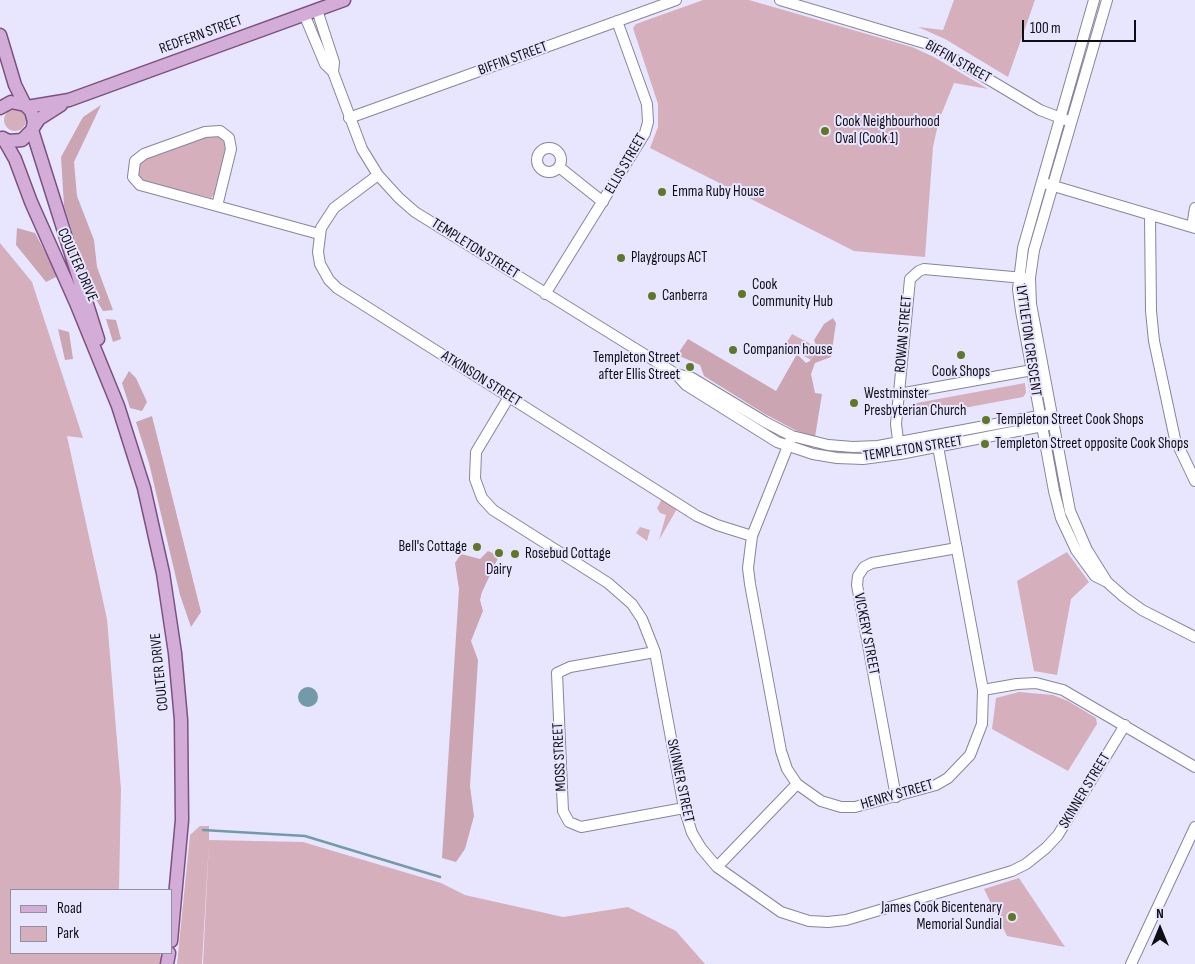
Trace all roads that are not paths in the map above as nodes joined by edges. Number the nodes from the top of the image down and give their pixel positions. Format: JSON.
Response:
{"nodes":[{"id":1,"x":344,"y":0,"type":"edge"},
{"id":2,"x":676,"y":0,"type":"edge"},
{"id":3,"x":780,"y":0,"type":"edge"},
{"id":4,"x":1094,"y":0,"type":"edge"},
{"id":5,"x":1107,"y":0,"type":"edge"},
{"id":6,"x":317,"y":10,"type":"junction"},
{"id":7,"x":304,"y":14,"type":"junction"},
{"id":8,"x":617,"y":21,"type":"junction"},
{"id":9,"x":0,"y":35,"type":"edge"},
{"id":10,"x":332,"y":72,"type":"junction"},
{"id":11,"x":70,"y":100,"type":"junction"},
{"id":12,"x":26,"y":106,"type":"junction"},
{"id":13,"x":0,"y":108,"type":"edge"},
{"id":14,"x":349,"y":118,"type":"junction"},
{"id":15,"x":1060,"y":118,"type":"junction"},
{"id":16,"x":1071,"y":122,"type":"junction"},
{"id":17,"x":32,"y":129,"type":"junction"},
{"id":18,"x":1,"y":137,"type":"edge"},
{"id":19,"x":559,"y":167,"type":"dead end"},
{"id":20,"x":378,"y":175,"type":"junction"},
{"id":21,"x":1041,"y":183,"type":"junction"},
{"id":22,"x":1052,"y":186,"type":"junction"},
{"id":23,"x":603,"y":202,"type":"junction"},
{"id":24,"x":217,"y":206,"type":"junction"},
{"id":25,"x":1195,"y":208,"type":"edge"},
{"id":26,"x":1150,"y":215,"type":"junction"},
{"id":27,"x":1193,"y":228,"type":"edge"},
{"id":28,"x":319,"y":234,"type":"junction"},
{"id":29,"x":1019,"y":277,"type":"junction"},
{"id":30,"x":1030,"y":278,"type":"junction"},
{"id":31,"x":545,"y":294,"type":"junction"},
{"id":32,"x":1042,"y":368,"type":"junction"},
{"id":33,"x":1031,"y":370,"type":"junction"},
{"id":34,"x":676,"y":374,"type":"junction"},
{"id":35,"x":899,"y":394,"type":"junction"},
{"id":36,"x":509,"y":397,"type":"junction"},
{"id":37,"x":118,"y":406,"type":"junction"},
{"id":38,"x":1051,"y":414,"type":"junction"},
{"id":39,"x":1039,"y":416,"type":"junction"},
{"id":40,"x":1053,"y":424,"type":"junction"},
{"id":41,"x":1041,"y":427,"type":"junction"},
{"id":42,"x":792,"y":436,"type":"junction"},
{"id":43,"x":936,"y":436,"type":"junction"},
{"id":44,"x":898,"y":443,"type":"junction"},
{"id":45,"x":788,"y":446,"type":"junction"},
{"id":46,"x":938,"y":446,"type":"junction"},
{"id":47,"x":900,"y":454,"type":"junction"},
{"id":48,"x":1195,"y":481,"type":"edge"},
{"id":49,"x":752,"y":536,"type":"junction"},
{"id":50,"x":957,"y":548,"type":"junction"},
{"id":51,"x":1107,"y":582,"type":"junction"},
{"id":52,"x":1195,"y":637,"type":"edge"},
{"id":53,"x":655,"y":652,"type":"junction"},
{"id":54,"x":983,"y":690,"type":"junction"},
{"id":55,"x":1125,"y":724,"type":"junction"},
{"id":56,"x":1195,"y":767,"type":"edge"},
{"id":57,"x":797,"y":784,"type":"junction"},
{"id":58,"x":896,"y":797,"type":"junction"},
{"id":59,"x":684,"y":808,"type":"junction"},
{"id":60,"x":1195,"y":827,"type":"edge"},
{"id":61,"x":717,"y":867,"type":"junction"},
{"id":62,"x":172,"y":931,"type":"edge"},
{"id":63,"x":1131,"y":964,"type":"edge"}],
"edges":[{"from":1,"to":6,"type":"main road","name":"REDFERN STREET"},
{"from":2,"to":8,"type":"street","name":"BIFFIN STREET"},
{"from":3,"to":15,"type":"street","name":"BIFFIN STREET"},
{"from":4,"to":15,"type":"street","name":"LYTTLETON CRESCENT"},
{"from":5,"to":16,"type":"street","name":"LYTTLETON CRESCENT"},
{"from":6,"to":7,"type":"main road","name":"REDFERN STREET"},
{"from":6,"to":10,"type":"street","name":"TEMPLETON STREET"},
{"from":7,"to":10,"type":"street","name":"TEMPLETON STREET"},
{"from":7,"to":11,"type":"main road","name":"REDFERN STREET"},
{"from":8,"to":14,"type":"street","name":"BIFFIN STREET"},
{"from":8,"to":23,"type":"street","name":"ELLIS STREET"},
{"from":9,"to":12,"type":"main road"},
{"from":10,"to":14,"type":"street","name":"TEMPLETON STREET"},
{"from":11,"to":12,"type":"main road","name":"REDFERN STREET"},
{"from":11,"to":17,"type":"main road","name":"REDFERN STREET"},
{"from":12,"to":13,"type":"main road","name":"REDFERN STREET"},
{"from":12,"to":17,"type":"main road","name":"COULTER DRIVE"},
{"from":14,"to":20,"type":"street","name":"TEMPLETON STREET"},
{"from":15,"to":16,"type":"street","name":"BIFFIN STREET"},
{"from":15,"to":21,"type":"street","name":"LYTTLETON CRESCENT"},
{"from":16,"to":22,"type":"street","name":"LYTTLETON CRESCENT"},
{"from":17,"to":18,"type":"main road","name":"REDFERN STREET"},
{"from":17,"to":37,"type":"main road","name":"COULTER DRIVE"},
{"from":18,"to":37,"type":"main road","name":"COULTER DRIVE"},
{"from":19,"to":23,"type":"street"},
{"from":20,"to":28,"type":"street","name":"ATKINSON STREET"},
{"from":20,"to":31,"type":"street","name":"TEMPLETON STREET"},
{"from":21,"to":22,"type":"street"},
{"from":21,"to":29,"type":"street","name":"LYTTLETON CRESCENT"},
{"from":22,"to":26,"type":"street"},
{"from":22,"to":30,"type":"street","name":"LYTTLETON CRESCENT"},
{"from":23,"to":31,"type":"street","name":"ELLIS STREET"},
{"from":24,"to":24,"type":"street"},
{"from":24,"to":28,"type":"street"},
{"from":25,"to":27,"type":"street"},
{"from":26,"to":27,"type":"street"},
{"from":26,"to":48,"type":"street"},
{"from":28,"to":36,"type":"street","name":"ATKINSON STREET"},
{"from":29,"to":30,"type":"street","name":"ROWAN STREET"},
{"from":29,"to":33,"type":"street","name":"LYTTLETON CRESCENT"},
{"from":29,"to":35,"type":"street","name":"ROWAN STREET"},
{"from":30,"to":32,"type":"street","name":"LYTTLETON CRESCENT"},
{"from":31,"to":34,"type":"street","name":"TEMPLETON STREET"},
{"from":32,"to":33,"type":"street"},
{"from":32,"to":38,"type":"street","name":"LYTTLETON CRESCENT"},
{"from":33,"to":35,"type":"street"},
{"from":33,"to":39,"type":"street","name":"LYTTLETON CRESCENT"},
{"from":34,"to":42,"type":"street","name":"TEMPLETON STREET"},
{"from":34,"to":45,"type":"street","name":"TEMPLETON STREET"},
{"from":35,"to":44,"type":"street","name":"ROWAN STREET"},
{"from":36,"to":49,"type":"street","name":"ATKINSON STREET"},
{"from":36,"to":53,"type":"street","name":"SKINNER STREET"},
{"from":37,"to":62,"type":"main road","name":"COULTER DRIVE"},
{"from":38,"to":39,"type":"street","name":"TEMPLETON STREET"},
{"from":38,"to":40,"type":"street","name":"LYTTLETON CRESCENT"},
{"from":39,"to":41,"type":"street","name":"LYTTLETON CRESCENT"},
{"from":39,"to":43,"type":"street","name":"TEMPLETON STREET"},
{"from":40,"to":41,"type":"street","name":"TEMPLETON STREET"},
{"from":40,"to":51,"type":"street","name":"LYTTLETON CRESCENT"},
{"from":41,"to":46,"type":"street","name":"TEMPLETON STREET"},
{"from":41,"to":51,"type":"street","name":"LYTTLETON CRESCENT"},
{"from":42,"to":44,"type":"street","name":"TEMPLETON STREET"},
{"from":42,"to":45,"type":"street","name":"HENRY STREET"},
{"from":43,"to":44,"type":"street","name":"TEMPLETON STREET"},
{"from":43,"to":46,"type":"street","name":"HENRY STREET"},
{"from":44,"to":47,"type":"street","name":"ROWAN STREET"},
{"from":45,"to":47,"type":"street","name":"TEMPLETON STREET"},
{"from":45,"to":49,"type":"street","name":"HENRY STREET"},
{"from":46,"to":47,"type":"street","name":"TEMPLETON STREET"},
{"from":46,"to":50,"type":"street","name":"HENRY STREET"},
{"from":49,"to":57,"type":"street","name":"HENRY STREET"},
{"from":50,"to":54,"type":"street","name":"HENRY STREET"},
{"from":50,"to":58,"type":"street","name":"VICKERY STREET"},
{"from":51,"to":52,"type":"street","name":"LYTTLETON CRESCENT"},
{"from":53,"to":59,"type":"street","name":"SKINNER STREET"},
{"from":53,"to":59,"type":"street","name":"MOSS STREET"},
{"from":54,"to":55,"type":"street"},
{"from":54,"to":58,"type":"street","name":"HENRY STREET"},
{"from":55,"to":56,"type":"street"},
{"from":55,"to":61,"type":"street","name":"SKINNER STREET"},
{"from":57,"to":58,"type":"street","name":"HENRY STREET"},
{"from":57,"to":61,"type":"street"},
{"from":59,"to":61,"type":"street","name":"SKINNER STREET"},
{"from":60,"to":63,"type":"street"}]}
